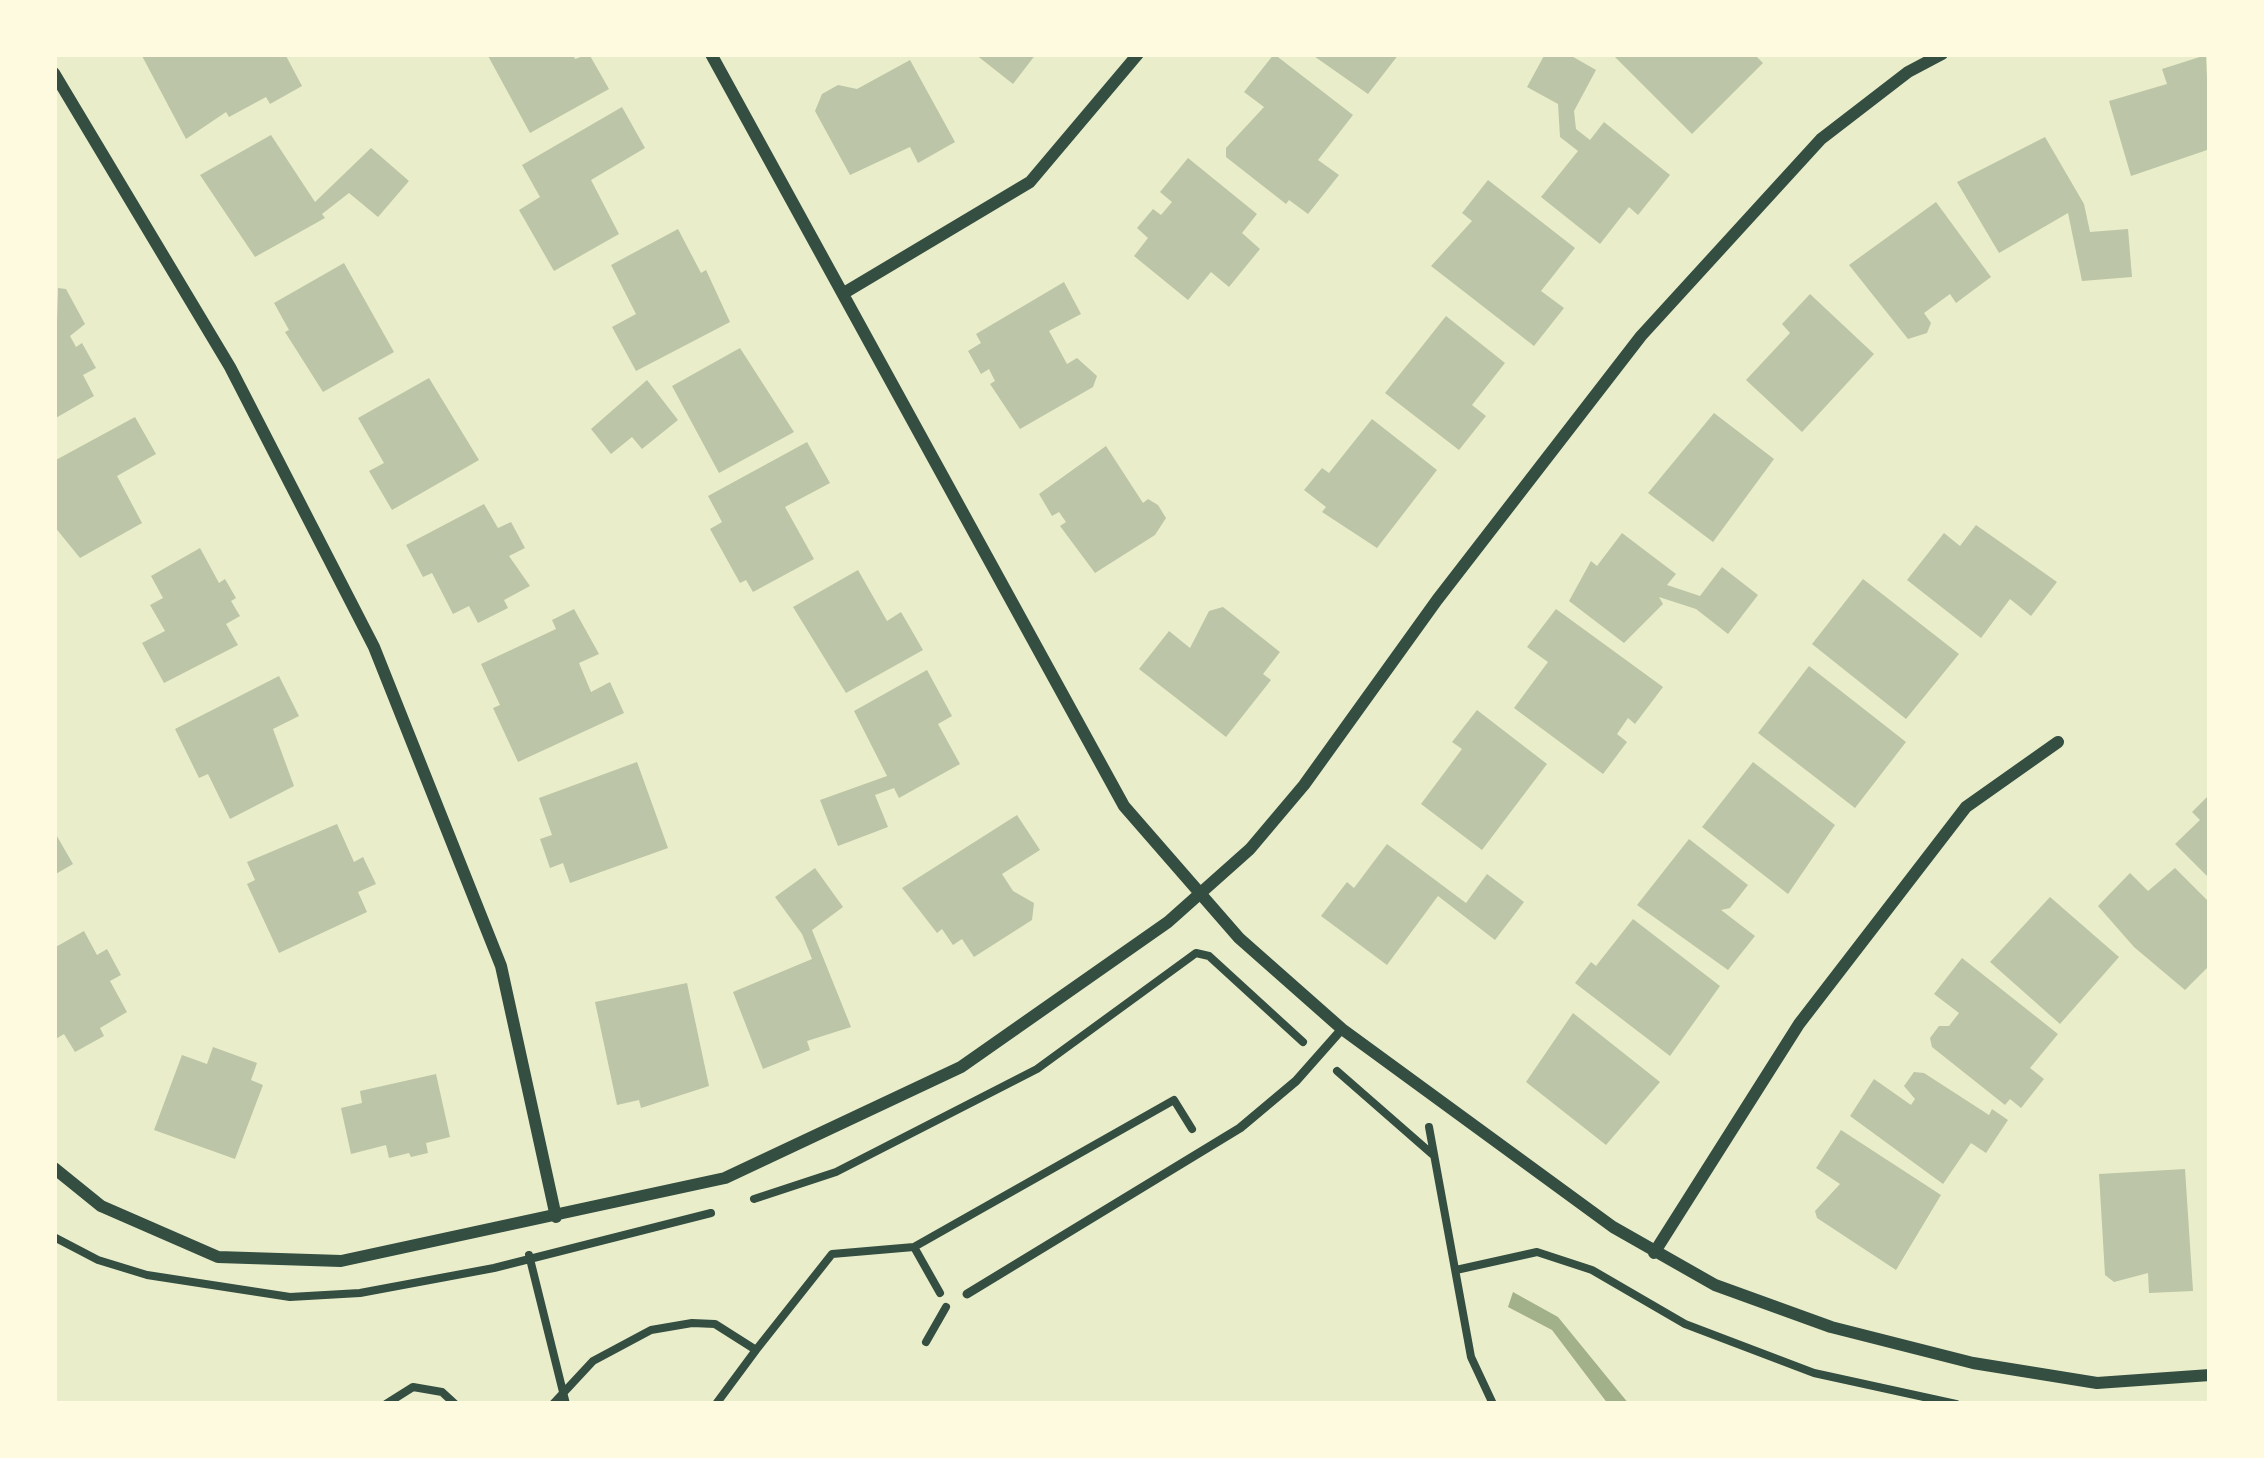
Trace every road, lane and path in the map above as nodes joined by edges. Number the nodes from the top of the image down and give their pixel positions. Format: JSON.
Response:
{"nodes":[{"id":1,"x":711,"y":54,"type":"edge"},
{"id":2,"x":1138,"y":54,"type":"edge"},
{"id":3,"x":1942,"y":54,"type":"edge"},
{"id":4,"x":54,"y":73,"type":"edge"},
{"id":5,"x":844,"y":292,"type":"junction"},
{"id":6,"x":2058,"y":742,"type":"dead end"},
{"id":7,"x":1200,"y":894,"type":"junction"},
{"id":8,"x":1342,"y":1029,"type":"junction"},
{"id":9,"x":1319,"y":1055,"type":"junction"},
{"id":10,"x":1290,"y":1059,"type":"dead end"},
{"id":11,"x":1433,"y":1096,"type":"junction"},
{"id":12,"x":1208,"y":1129,"type":"dead end"},
{"id":13,"x":1432,"y":1154,"type":"junction"},
{"id":14,"x":54,"y":1168,"type":"edge"},
{"id":15,"x":556,"y":1216,"type":"junction"},
{"id":16,"x":54,"y":1237,"type":"edge"},
{"id":17,"x":914,"y":1247,"type":"junction"},
{"id":18,"x":1654,"y":1253,"type":"junction"},
{"id":19,"x":529,"y":1255,"type":"dead end"},
{"id":20,"x":1456,"y":1270,"type":"junction"},
{"id":21,"x":147,"y":1275,"type":"dead end"},
{"id":22,"x":967,"y":1294,"type":"joint"},
{"id":23,"x":946,"y":1305,"type":"junction"},
{"id":24,"x":926,"y":1342,"type":"dead end"},
{"id":25,"x":756,"y":1350,"type":"junction"},
{"id":26,"x":2210,"y":1375,"type":"edge"},
{"id":27,"x":563,"y":1391,"type":"junction"},
{"id":28,"x":386,"y":1404,"type":"edge"},
{"id":29,"x":455,"y":1404,"type":"edge"},
{"id":30,"x":553,"y":1404,"type":"edge"},
{"id":31,"x":566,"y":1404,"type":"edge"},
{"id":32,"x":716,"y":1404,"type":"edge"},
{"id":33,"x":1493,"y":1404,"type":"edge"},
{"id":34,"x":1956,"y":1404,"type":"edge"}],
"edges":[{"from":1,"to":5,"type":"street"},
{"from":2,"to":5,"type":"street"},
{"from":3,"to":7,"type":"street"},
{"from":4,"to":15,"type":"street"},
{"from":5,"to":7,"type":"street"},
{"from":6,"to":18,"type":"street"},
{"from":7,"to":8,"type":"street"},
{"from":7,"to":15,"type":"street"},
{"from":8,"to":9,"type":"lane"},
{"from":8,"to":11,"type":"street"},
{"from":9,"to":10,"type":"path"},
{"from":9,"to":13,"type":"path"},
{"from":9,"to":22,"type":"lane"},
{"from":11,"to":13,"type":"path"},
{"from":11,"to":18,"type":"street"},
{"from":12,"to":17,"type":"path"},
{"from":13,"to":20,"type":"path"},
{"from":14,"to":15,"type":"street"},
{"from":16,"to":21,"type":"path"},
{"from":17,"to":23,"type":"path"},
{"from":17,"to":25,"type":"path"},
{"from":18,"to":26,"type":"street"},
{"from":19,"to":27,"type":"path"},
{"from":20,"to":33,"type":"path"},
{"from":20,"to":34,"type":"path"},
{"from":22,"to":23,"type":"path"},
{"from":23,"to":24,"type":"path"},
{"from":25,"to":27,"type":"path"},
{"from":25,"to":32,"type":"path"},
{"from":27,"to":30,"type":"path"},
{"from":27,"to":31,"type":"path"},
{"from":28,"to":29,"type":"path"}]}
